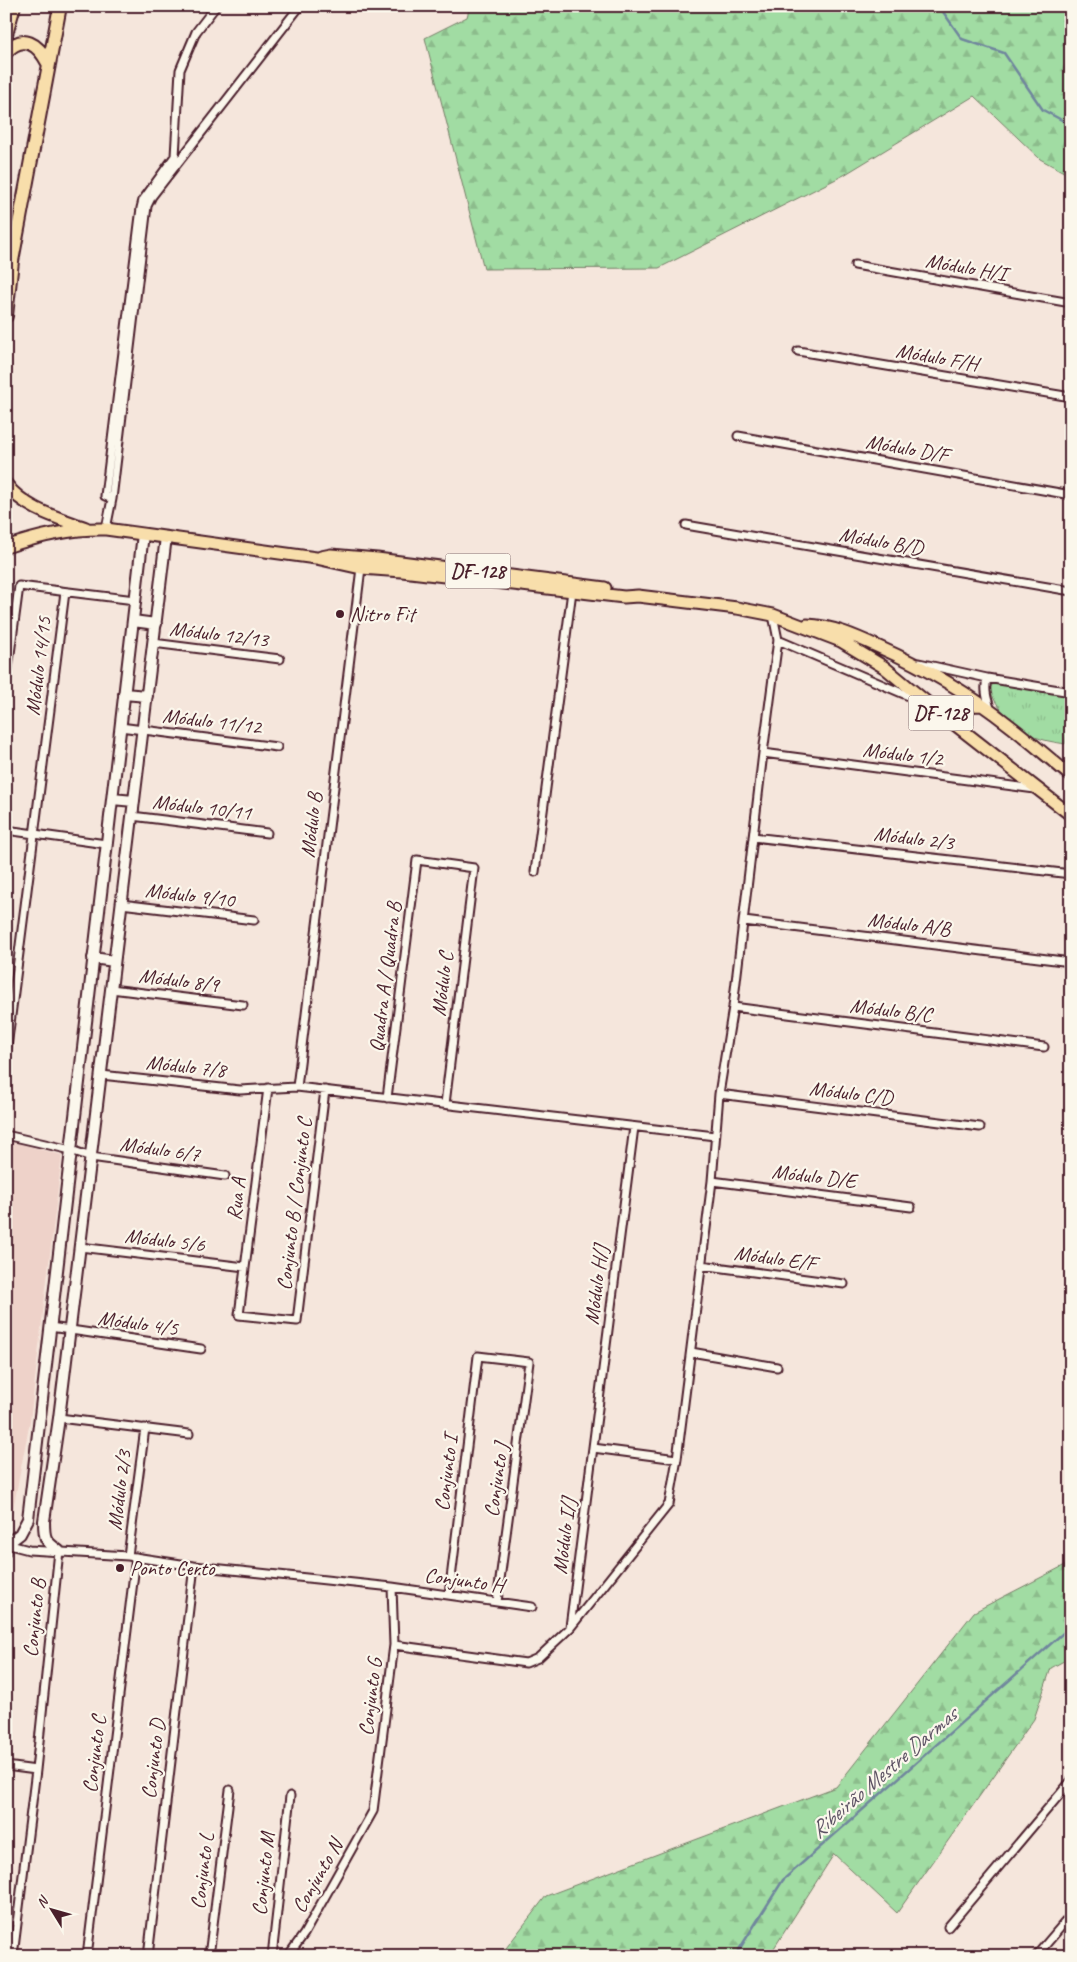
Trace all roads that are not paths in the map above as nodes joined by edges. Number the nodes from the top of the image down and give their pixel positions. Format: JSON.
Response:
{"nodes":[{"id":1,"x":14,"y":6,"type":"edge"},
{"id":2,"x":60,"y":6,"type":"edge"},
{"id":3,"x":216,"y":6,"type":"edge"},
{"id":4,"x":300,"y":6,"type":"edge"},
{"id":5,"x":6,"y":34,"type":"edge"},
{"id":6,"x":6,"y":52,"type":"edge"},
{"id":7,"x":48,"y":63,"type":"junction"},
{"id":8,"x":855,"y":265,"type":"dead end"},
{"id":9,"x":1071,"y":303,"type":"edge"},
{"id":10,"x":6,"y":316,"type":"edge"},
{"id":11,"x":798,"y":351,"type":"dead end"},
{"id":12,"x":1071,"y":397,"type":"edge"},
{"id":13,"x":738,"y":436,"type":"dead end"},
{"id":14,"x":6,"y":484,"type":"edge"},
{"id":15,"x":1071,"y":495,"type":"edge"},
{"id":16,"x":112,"y":499,"type":"junction"},
{"id":17,"x":686,"y":525,"type":"dead end"},
{"id":18,"x":88,"y":528,"type":"junction"},
{"id":19,"x":106,"y":529,"type":"junction"},
{"id":20,"x":143,"y":534,"type":"junction"},
{"id":21,"x":166,"y":537,"type":"junction"},
{"id":22,"x":6,"y":547,"type":"edge"},
{"id":23,"x":342,"y":556,"type":"junction"},
{"id":24,"x":316,"y":558,"type":"junction"},
{"id":25,"x":378,"y":559,"type":"junction"},
{"id":26,"x":406,"y":567,"type":"junction"},
{"id":27,"x":361,"y":568,"type":"junction"},
{"id":28,"x":506,"y":574,"type":"junction"},
{"id":29,"x":520,"y":584,"type":"junction"},
{"id":30,"x":572,"y":591,"type":"junction"},
{"id":31,"x":1071,"y":591,"type":"edge"},
{"id":32,"x":64,"y":592,"type":"junction"},
{"id":33,"x":638,"y":596,"type":"junction"},
{"id":34,"x":135,"y":600,"type":"junction"},
{"id":35,"x":774,"y":616,"type":"junction"},
{"id":36,"x":133,"y":621,"type":"junction"},
{"id":37,"x":156,"y":624,"type":"junction"},
{"id":38,"x":802,"y":625,"type":"junction"},
{"id":39,"x":778,"y":640,"type":"junction"},
{"id":40,"x":153,"y":643,"type":"junction"},
{"id":41,"x":280,"y":659,"type":"dead end"},
{"id":42,"x":909,"y":661,"type":"junction"},
{"id":43,"x":987,"y":678,"type":"junction"},
{"id":44,"x":6,"y":684,"type":"edge"},
{"id":45,"x":1071,"y":692,"type":"edge"},
{"id":46,"x":124,"y":694,"type":"junction"},
{"id":47,"x":147,"y":696,"type":"junction"},
{"id":48,"x":930,"y":705,"type":"junction"},
{"id":49,"x":982,"y":705,"type":"junction"},
{"id":50,"x":992,"y":712,"type":"junction"},
{"id":51,"x":120,"y":727,"type":"junction"},
{"id":52,"x":143,"y":730,"type":"junction"},
{"id":53,"x":966,"y":732,"type":"junction"},
{"id":54,"x":277,"y":747,"type":"dead end"},
{"id":55,"x":763,"y":753,"type":"junction"},
{"id":56,"x":1071,"y":776,"type":"edge"},
{"id":57,"x":1038,"y":789,"type":"junction"},
{"id":58,"x":112,"y":799,"type":"junction"},
{"id":59,"x":134,"y":801,"type":"junction"},
{"id":60,"x":1071,"y":815,"type":"edge"},
{"id":61,"x":132,"y":816,"type":"junction"},
{"id":62,"x":6,"y":830,"type":"edge"},
{"id":63,"x":267,"y":833,"type":"dead end"},
{"id":64,"x":34,"y":834,"type":"junction"},
{"id":65,"x":753,"y":837,"type":"junction"},
{"id":66,"x":106,"y":844,"type":"junction"},
{"id":67,"x":417,"y":860,"type":"joint"},
{"id":68,"x":535,"y":872,"type":"dead end"},
{"id":69,"x":1071,"y":874,"type":"edge"},
{"id":70,"x":121,"y":904,"type":"junction"},
{"id":71,"x":254,"y":920,"type":"dead end"},
{"id":72,"x":744,"y":921,"type":"junction"},
{"id":73,"x":93,"y":958,"type":"junction"},
{"id":74,"x":114,"y":961,"type":"junction"},
{"id":75,"x":1071,"y":962,"type":"edge"},
{"id":76,"x":111,"y":989,"type":"junction"},
{"id":77,"x":243,"y":1005,"type":"dead end"},
{"id":78,"x":733,"y":1007,"type":"junction"},
{"id":79,"x":1044,"y":1047,"type":"dead end"},
{"id":80,"x":6,"y":1055,"type":"edge"},
{"id":81,"x":100,"y":1074,"type":"junction"},
{"id":82,"x":297,"y":1087,"type":"junction"},
{"id":83,"x":268,"y":1088,"type":"junction"},
{"id":84,"x":325,"y":1090,"type":"junction"},
{"id":85,"x":719,"y":1094,"type":"junction"},
{"id":86,"x":387,"y":1098,"type":"junction"},
{"id":87,"x":445,"y":1104,"type":"junction"},
{"id":88,"x":634,"y":1127,"type":"junction"},
{"id":89,"x":980,"y":1127,"type":"dead end"},
{"id":90,"x":6,"y":1135,"type":"edge"},
{"id":91,"x":715,"y":1136,"type":"junction"},
{"id":92,"x":71,"y":1150,"type":"junction"},
{"id":93,"x":91,"y":1157,"type":"junction"},
{"id":94,"x":225,"y":1176,"type":"dead end"},
{"id":95,"x":712,"y":1181,"type":"junction"},
{"id":96,"x":911,"y":1207,"type":"dead end"},
{"id":97,"x":80,"y":1247,"type":"junction"},
{"id":98,"x":701,"y":1266,"type":"junction"},
{"id":99,"x":245,"y":1267,"type":"junction"},
{"id":100,"x":844,"y":1284,"type":"dead end"},
{"id":101,"x":239,"y":1315,"type":"joint"},
{"id":102,"x":50,"y":1327,"type":"junction"},
{"id":103,"x":69,"y":1330,"type":"junction"},
{"id":104,"x":201,"y":1350,"type":"dead end"},
{"id":105,"x":690,"y":1352,"type":"junction"},
{"id":106,"x":529,"y":1362,"type":"joint"},
{"id":107,"x":777,"y":1367,"type":"dead end"},
{"id":108,"x":59,"y":1418,"type":"junction"},
{"id":109,"x":145,"y":1428,"type":"junction"},
{"id":110,"x":189,"y":1434,"type":"dead end"},
{"id":111,"x":593,"y":1448,"type":"junction"},
{"id":112,"x":677,"y":1459,"type":"junction"},
{"id":113,"x":7,"y":1547,"type":"edge"},
{"id":114,"x":59,"y":1551,"type":"junction"},
{"id":115,"x":132,"y":1557,"type":"junction"},
{"id":116,"x":194,"y":1566,"type":"junction"},
{"id":117,"x":392,"y":1587,"type":"junction"},
{"id":118,"x":449,"y":1595,"type":"junction"},
{"id":119,"x":497,"y":1602,"type":"junction"},
{"id":120,"x":532,"y":1607,"type":"dead end"},
{"id":121,"x":570,"y":1628,"type":"junction"},
{"id":122,"x":394,"y":1645,"type":"junction"},
{"id":123,"x":6,"y":1766,"type":"edge"},
{"id":124,"x":36,"y":1770,"type":"junction"},
{"id":125,"x":1071,"y":1781,"type":"edge"},
{"id":126,"x":230,"y":1790,"type":"dead end"},
{"id":127,"x":290,"y":1796,"type":"dead end"},
{"id":128,"x":374,"y":1811,"type":"joint"},
{"id":129,"x":1071,"y":1915,"type":"edge"},
{"id":130,"x":948,"y":1927,"type":"dead end"},
{"id":131,"x":13,"y":1956,"type":"edge"},
{"id":132,"x":87,"y":1956,"type":"edge"},
{"id":133,"x":148,"y":1956,"type":"edge"},
{"id":134,"x":209,"y":1956,"type":"edge"},
{"id":135,"x":272,"y":1956,"type":"edge"},
{"id":136,"x":288,"y":1956,"type":"edge"},
{"id":137,"x":1036,"y":1956,"type":"edge"}],
"edges":[{"from":1,"to":5,"type":"highway"},
{"from":2,"to":7,"type":"highway"},
{"from":3,"to":16,"type":"street"},
{"from":4,"to":16,"type":"street"},
{"from":6,"to":7,"type":"highway"},
{"from":7,"to":10,"type":"highway"},
{"from":8,"to":9,"type":"street","name":"Módulo H/I"},
{"from":11,"to":12,"type":"street","name":"Módulo F/H"},
{"from":13,"to":15,"type":"street","name":"Módulo D/F"},
{"from":14,"to":18,"type":"main road","name":"DF-128","number":"DF-128"},
{"from":16,"to":19,"type":"street"},
{"from":17,"to":31,"type":"street","name":"Módulo B/D"},
{"from":18,"to":19,"type":"main road","name":"DF-128","number":"DF-128"},
{"from":18,"to":22,"type":"main road","name":"DF-128","number":"DF-128"},
{"from":19,"to":20,"type":"main road","name":"DF-128","number":"DF-128"},
{"from":20,"to":21,"type":"main road","name":"DF-128","number":"DF-128"},
{"from":20,"to":34,"type":"street"},
{"from":21,"to":24,"type":"main road","name":"DF-128","number":"DF-128"},
{"from":21,"to":37,"type":"street"},
{"from":23,"to":24,"type":"main road","name":"DF-128","number":"DF-128"},
{"from":23,"to":25,"type":"main road","name":"DF-128","number":"DF-128"},
{"from":23,"to":27,"type":"main road"},
{"from":24,"to":27,"type":"main road","name":"DF-128","number":"DF-128"},
{"from":25,"to":26,"type":"main road","name":"DF-128","number":"DF-128"},
{"from":25,"to":27,"type":"main road"},
{"from":26,"to":27,"type":"main road","name":"DF-128","number":"DF-128"},
{"from":26,"to":28,"type":"main road","name":"DF-128","number":"DF-128"},
{"from":26,"to":29,"type":"main road","name":"DF-128","number":"DF-128"},
{"from":27,"to":82,"type":"street","name":"Módulo B"},
{"from":28,"to":29,"type":"main road"},
{"from":28,"to":33,"type":"main road","name":"DF-128","number":"DF-128"},
{"from":29,"to":30,"type":"main road","name":"DF-128","number":"DF-128"},
{"from":30,"to":33,"type":"main road","name":"DF-128","number":"DF-128"},
{"from":30,"to":68,"type":"street"},
{"from":32,"to":34,"type":"street"},
{"from":32,"to":44,"type":"street"},
{"from":32,"to":64,"type":"street","name":"Módulo 14/15"},
{"from":33,"to":35,"type":"main road","name":"DF-128","number":"DF-128"},
{"from":34,"to":36,"type":"street"},
{"from":35,"to":38,"type":"main road","name":"DF-128","number":"DF-128"},
{"from":35,"to":39,"type":"street"},
{"from":36,"to":37,"type":"street"},
{"from":36,"to":46,"type":"street"},
{"from":37,"to":40,"type":"street"},
{"from":38,"to":42,"type":"main road","name":"DF-128","number":"DF-128"},
{"from":38,"to":48,"type":"main road","name":"DF-128","number":"DF-128"},
{"from":39,"to":48,"type":"street"},
{"from":39,"to":55,"type":"street"},
{"from":40,"to":41,"type":"street","name":"Módulo 12/13"},
{"from":40,"to":47,"type":"street"},
{"from":42,"to":43,"type":"street"},
{"from":42,"to":49,"type":"main road","name":"DF-128","number":"DF-128"},
{"from":43,"to":45,"type":"street"},
{"from":43,"to":50,"type":"street"},
{"from":46,"to":47,"type":"street"},
{"from":46,"to":51,"type":"street"},
{"from":47,"to":52,"type":"street"},
{"from":48,"to":53,"type":"main road","name":"DF-128","number":"DF-128"},
{"from":49,"to":50,"type":"main road","name":"DF-128","number":"DF-128"},
{"from":49,"to":53,"type":"main road"},
{"from":50,"to":56,"type":"main road","name":"DF-128","number":"DF-128"},
{"from":51,"to":52,"type":"street","name":"Módulo 11/12"},
{"from":51,"to":58,"type":"street"},
{"from":52,"to":54,"type":"street","name":"Módulo 11/12"},
{"from":52,"to":59,"type":"street"},
{"from":53,"to":57,"type":"main road","name":"DF-128","number":"DF-128"},
{"from":55,"to":57,"type":"street","name":"Módulo 1/2"},
{"from":55,"to":65,"type":"street"},
{"from":57,"to":60,"type":"main road","name":"DF-128","number":"DF-128"},
{"from":58,"to":59,"type":"street"},
{"from":58,"to":66,"type":"street"},
{"from":59,"to":61,"type":"street"},
{"from":61,"to":63,"type":"street","name":"Módulo 10/11"},
{"from":61,"to":70,"type":"street"},
{"from":62,"to":64,"type":"street"},
{"from":64,"to":66,"type":"street"},
{"from":64,"to":80,"type":"street","name":"Módulo 14/15"},
{"from":65,"to":69,"type":"street","name":"Módulo 2/3"},
{"from":65,"to":72,"type":"street"},
{"from":66,"to":73,"type":"street"},
{"from":67,"to":86,"type":"street","name":"Quadra A / Quadra B"},
{"from":67,"to":87,"type":"street","name":"Módulo C"},
{"from":70,"to":71,"type":"street","name":"Módulo 9/10"},
{"from":70,"to":74,"type":"street"},
{"from":72,"to":75,"type":"street","name":"Módulo A/B"},
{"from":72,"to":78,"type":"street"},
{"from":73,"to":74,"type":"street"},
{"from":73,"to":92,"type":"street"},
{"from":74,"to":76,"type":"street"},
{"from":76,"to":77,"type":"street","name":"Módulo 8/9"},
{"from":76,"to":81,"type":"street"},
{"from":78,"to":79,"type":"street","name":"Módulo B/C"},
{"from":78,"to":85,"type":"street"},
{"from":81,"to":83,"type":"street","name":"Módulo 7/8"},
{"from":81,"to":93,"type":"street"},
{"from":82,"to":83,"type":"street","name":"Módulo 7/8"},
{"from":82,"to":84,"type":"street","name":"Módulo 7/8"},
{"from":83,"to":99,"type":"street","name":"Rua A"},
{"from":84,"to":86,"type":"street","name":"Módulo 7/8"},
{"from":84,"to":101,"type":"street","name":"Conjunto B / Conjunto C"},
{"from":85,"to":89,"type":"street","name":"Módulo C/D"},
{"from":85,"to":91,"type":"street"},
{"from":86,"to":87,"type":"street","name":"Módulo 7/8"},
{"from":87,"to":88,"type":"street","name":"Módulo 7/8"},
{"from":88,"to":91,"type":"street","name":"Módulo 7/8"},
{"from":88,"to":111,"type":"street","name":"Módulo H/J"},
{"from":90,"to":92,"type":"street","name":"Módulo 6/7"},
{"from":91,"to":95,"type":"street"},
{"from":92,"to":93,"type":"street","name":"Módulo 6/7"},
{"from":92,"to":102,"type":"street"},
{"from":93,"to":94,"type":"street","name":"Módulo 6/7"},
{"from":93,"to":97,"type":"street"},
{"from":95,"to":96,"type":"street","name":"Módulo D/E"},
{"from":95,"to":98,"type":"street"},
{"from":97,"to":99,"type":"street","name":"Módulo 5/6"},
{"from":97,"to":103,"type":"street"},
{"from":98,"to":100,"type":"street","name":"Módulo E/F"},
{"from":98,"to":105,"type":"street"},
{"from":99,"to":101,"type":"street","name":"Rua A"},
{"from":102,"to":103,"type":"street","name":"Módulo 4/5"},
{"from":102,"to":113,"type":"street"},
{"from":103,"to":104,"type":"street","name":"Módulo 4/5"},
{"from":103,"to":108,"type":"street"},
{"from":105,"to":107,"type":"street"},
{"from":105,"to":112,"type":"street"},
{"from":106,"to":118,"type":"street","name":"Conjunto I"},
{"from":106,"to":119,"type":"street","name":"Conjunto J"},
{"from":108,"to":109,"type":"street"},
{"from":108,"to":114,"type":"street"},
{"from":109,"to":110,"type":"street"},
{"from":109,"to":115,"type":"street","name":"Módulo 2/3"},
{"from":111,"to":112,"type":"street"},
{"from":111,"to":121,"type":"street","name":"Módulo I/J"},
{"from":112,"to":121,"type":"street"},
{"from":113,"to":114,"type":"street","name":"Conjunto H"},
{"from":114,"to":115,"type":"street","name":"Conjunto H"},
{"from":114,"to":124,"type":"street","name":"Conjunto B"},
{"from":115,"to":116,"type":"street","name":"Conjunto H"},
{"from":115,"to":132,"type":"street","name":"Conjunto C"},
{"from":116,"to":117,"type":"street","name":"Conjunto H"},
{"from":116,"to":133,"type":"street","name":"Conjunto D"},
{"from":117,"to":118,"type":"street","name":"Conjunto H"},
{"from":117,"to":122,"type":"street","name":"Conjunto G"},
{"from":118,"to":119,"type":"street","name":"Conjunto H"},
{"from":119,"to":120,"type":"street","name":"Conjunto H"},
{"from":121,"to":122,"type":"street"},
{"from":122,"to":128,"type":"street","name":"Conjunto G"},
{"from":123,"to":124,"type":"street"},
{"from":124,"to":131,"type":"street","name":"Conjunto B"},
{"from":125,"to":130,"type":"street"},
{"from":126,"to":134,"type":"street","name":"Conjunto L"},
{"from":127,"to":135,"type":"street","name":"Conjunto M"},
{"from":128,"to":136,"type":"street","name":"Conjunto N"},
{"from":129,"to":137,"type":"street"}]}
